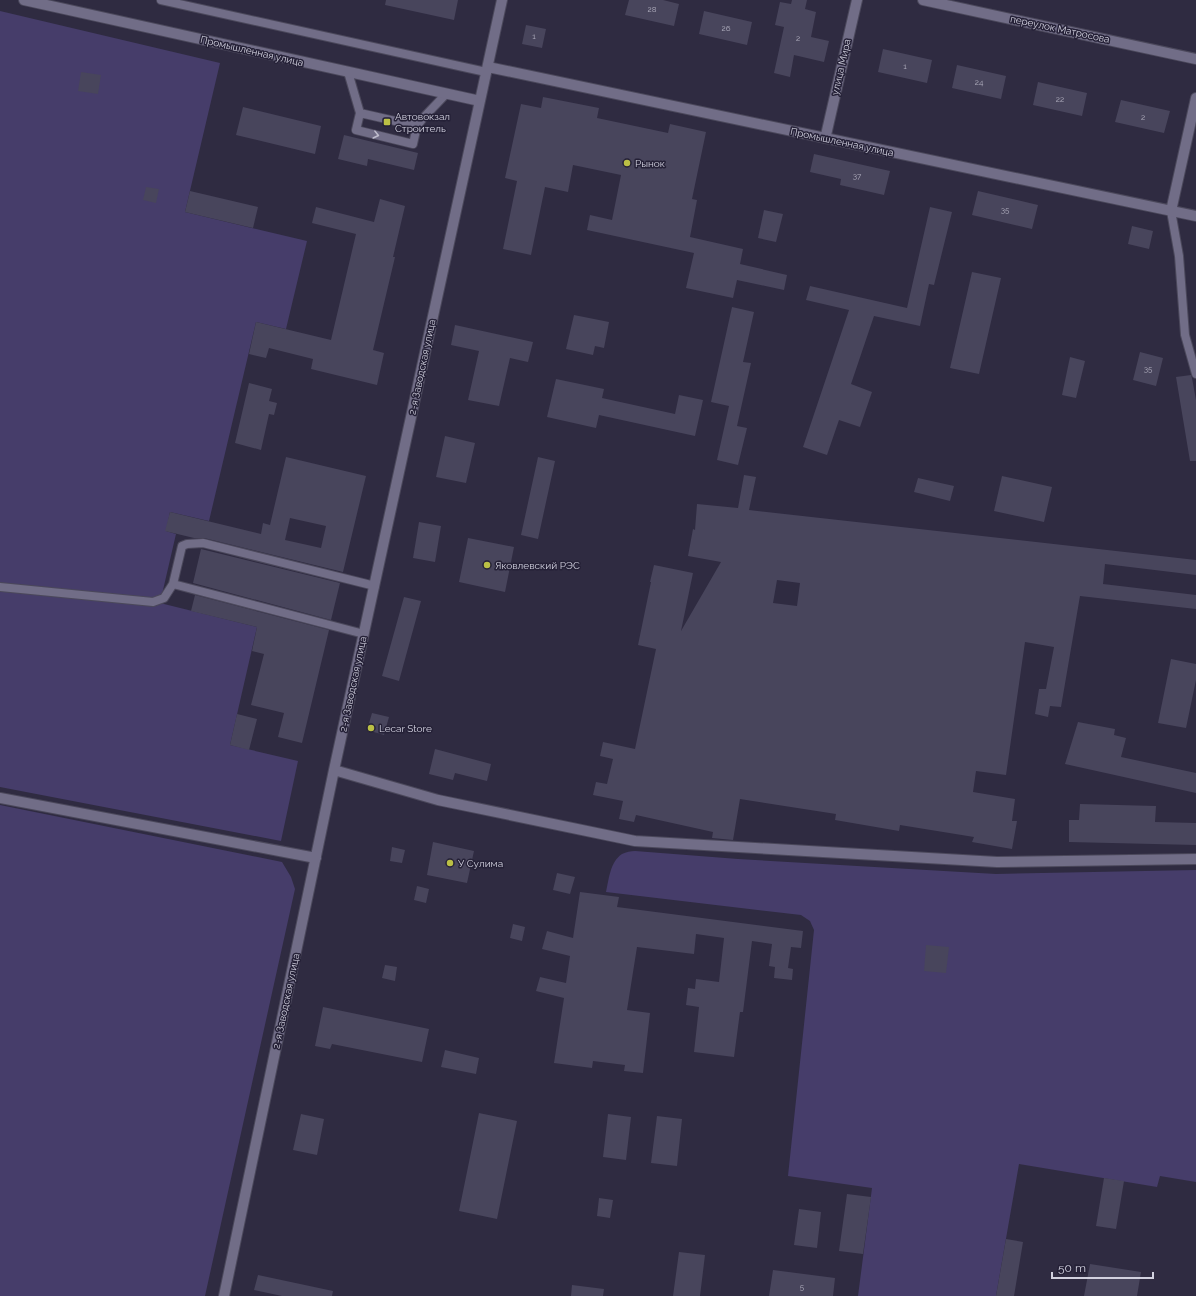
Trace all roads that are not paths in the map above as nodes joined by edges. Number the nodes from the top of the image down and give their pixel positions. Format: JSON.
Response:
{"nodes":[{"id":1,"x":24,"y":0,"type":"edge"},
{"id":2,"x":161,"y":0,"type":"edge"},
{"id":3,"x":502,"y":0,"type":"edge"},
{"id":4,"x":857,"y":0,"type":"edge"},
{"id":5,"x":923,"y":0,"type":"edge"},
{"id":6,"x":1196,"y":59,"type":"edge"},
{"id":7,"x":487,"y":70,"type":"junction"},
{"id":8,"x":348,"y":72,"type":"junction"},
{"id":9,"x":446,"y":94,"type":"junction"},
{"id":10,"x":1196,"y":98,"type":"edge"},
{"id":11,"x":480,"y":101,"type":"junction"},
{"id":12,"x":360,"y":112,"type":"junction"},
{"id":13,"x":417,"y":126,"type":"junction"},
{"id":14,"x":826,"y":135,"type":"dead end"},
{"id":15,"x":1171,"y":211,"type":"junction"},
{"id":16,"x":1196,"y":216,"type":"edge"},
{"id":17,"x":1196,"y":374,"type":"edge"},
{"id":18,"x":173,"y":584,"type":"junction"},
{"id":19,"x":375,"y":586,"type":"junction"},
{"id":20,"x":0,"y":587,"type":"edge"},
{"id":21,"x":364,"y":634,"type":"junction"},
{"id":22,"x":334,"y":770,"type":"junction"},
{"id":23,"x":0,"y":798,"type":"edge"},
{"id":24,"x":316,"y":858,"type":"junction"},
{"id":25,"x":1196,"y":859,"type":"edge"},
{"id":26,"x":224,"y":1296,"type":"edge"}],
"edges":[{"from":1,"to":8,"type":"street","name":"Промышленная улица"},
{"from":2,"to":7,"type":"lane"},
{"from":3,"to":7,"type":"street","name":"2-я Заводская улица"},
{"from":4,"to":14,"type":"street","name":"улица Мира"},
{"from":5,"to":6,"type":"street","name":"переулок Матросова"},
{"from":7,"to":11,"type":"street","name":"2-я Заводская улица"},
{"from":7,"to":15,"type":"street","name":"Промышленная улица"},
{"from":8,"to":9,"type":"street","name":"Промышленная улица"},
{"from":8,"to":12,"type":"lane"},
{"from":9,"to":11,"type":"street","name":"Промышленная улица"},
{"from":9,"to":13,"type":"lane"},
{"from":10,"to":15,"type":"street"},
{"from":11,"to":19,"type":"street","name":"2-я Заводская улица"},
{"from":12,"to":13,"type":"lane"},
{"from":12,"to":13,"type":"lane","one_way":true},
{"from":15,"to":16,"type":"street","name":"Промышленная улица"},
{"from":15,"to":17,"type":"lane"},
{"from":18,"to":19,"type":"lane"},
{"from":18,"to":20,"type":"lane"},
{"from":18,"to":21,"type":"lane"},
{"from":19,"to":21,"type":"street","name":"2-я Заводская улица"},
{"from":21,"to":22,"type":"street","name":"2-я Заводская улица"},
{"from":22,"to":24,"type":"street","name":"2-я Заводская улица"},
{"from":22,"to":25,"type":"street"},
{"from":23,"to":24,"type":"street"},
{"from":24,"to":26,"type":"street","name":"2-я Заводская улица"}]}
